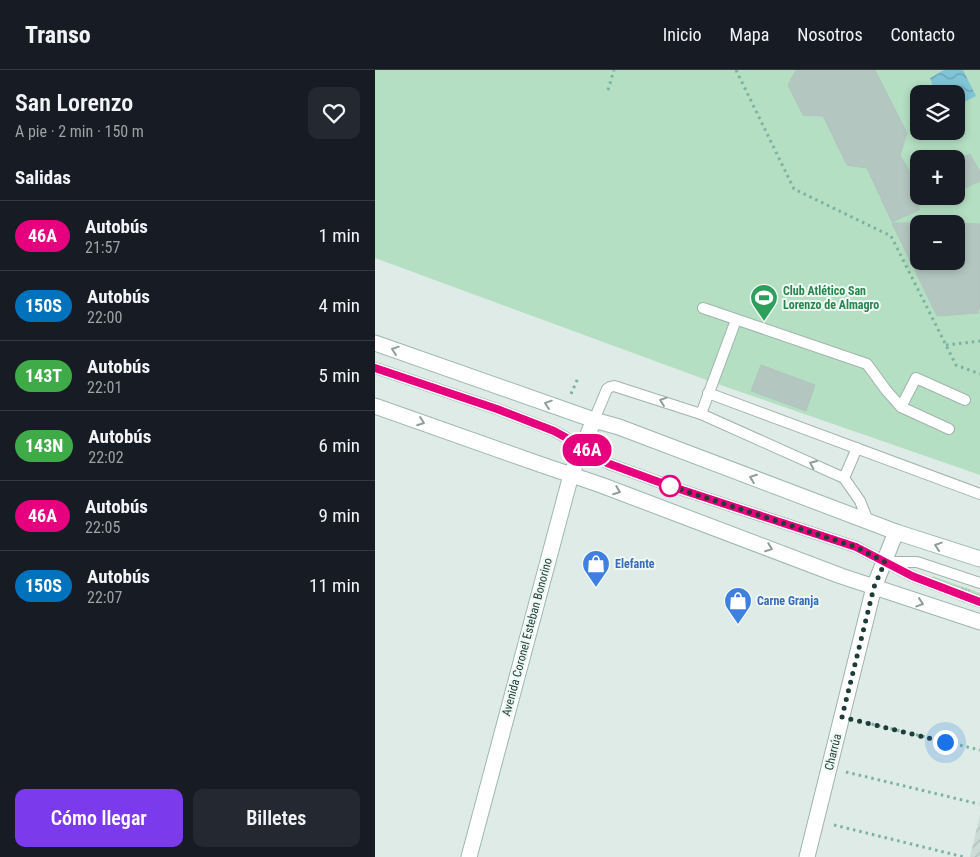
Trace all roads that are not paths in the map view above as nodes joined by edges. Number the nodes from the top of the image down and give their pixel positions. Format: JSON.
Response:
{"nodes":[{"id":1,"x":703,"y":308,"type":"dead end"},
{"id":2,"x":736,"y":320,"type":"junction"},
{"id":3,"x":375,"y":343,"type":"edge"},
{"id":4,"x":375,"y":368,"type":"edge"},
{"id":5,"x":708,"y":393,"type":"junction"},
{"id":6,"x":965,"y":400,"type":"dead end"},
{"id":7,"x":375,"y":406,"type":"edge"},
{"id":8,"x":901,"y":407,"type":"junction"},
{"id":9,"x":701,"y":414,"type":"junction"},
{"id":10,"x":594,"y":420,"type":"junction"},
{"id":11,"x":949,"y":429,"type":"dead end"},
{"id":12,"x":583,"y":447,"type":"junction"},
{"id":13,"x":857,"y":448,"type":"junction"},
{"id":14,"x":571,"y":476,"type":"junction"},
{"id":15,"x":844,"y":478,"type":"junction"},
{"id":16,"x":980,"y":494,"type":"edge"},
{"id":17,"x":868,"y":521,"type":"junction"},
{"id":18,"x":896,"y":532,"type":"junction"},
{"id":19,"x":980,"y":559,"type":"edge"},
{"id":20,"x":885,"y":562,"type":"junction"},
{"id":21,"x":980,"y":583,"type":"edge"},
{"id":22,"x":874,"y":587,"type":"junction"},
{"id":23,"x":980,"y":602,"type":"edge"},
{"id":24,"x":980,"y":622,"type":"edge"},
{"id":25,"x":469,"y":857,"type":"edge"},
{"id":26,"x":807,"y":857,"type":"edge"}],
"edges":[{"from":1,"to":2,"type":"lane"},
{"from":2,"to":5,"type":"lane"},
{"from":2,"to":8,"type":"lane"},
{"from":10,"to":3,"type":"main road","one_way":true},
{"from":4,"to":12,"type":"lane"},
{"from":5,"to":9,"type":"lane"},
{"from":5,"to":13,"type":"lane"},
{"from":6,"to":8,"type":"lane"},
{"from":7,"to":14,"type":"main road","one_way":true},
{"from":8,"to":11,"type":"lane"},
{"from":9,"to":10,"type":"lane","one_way":true},
{"from":15,"to":9,"type":"lane","one_way":true},
{"from":10,"to":12,"type":"main road","name":"Avenida Coronel Esteban Bonorino"},
{"from":17,"to":10,"type":"main road","one_way":true},
{"from":12,"to":14,"type":"main road","name":"Avenida Coronel Esteban Bonorino"},
{"from":12,"to":20,"type":"lane"},
{"from":13,"to":15,"type":"lane"},
{"from":13,"to":16,"type":"lane"},
{"from":14,"to":22,"type":"main road","one_way":true},
{"from":14,"to":25,"type":"main road","name":"Avenida Coronel Esteban Bonorino"},
{"from":15,"to":17,"type":"lane"},
{"from":17,"to":18,"type":"main road"},
{"from":19,"to":18,"type":"main road","one_way":true},
{"from":18,"to":20,"type":"main road","name":"Charrúa"},
{"from":20,"to":21,"type":"lane"},
{"from":20,"to":22,"type":"main road","name":"Charrúa"},
{"from":20,"to":23,"type":"lane"},
{"from":22,"to":24,"type":"main road","one_way":true},
{"from":22,"to":26,"type":"main road","name":"Charrúa"}]}
